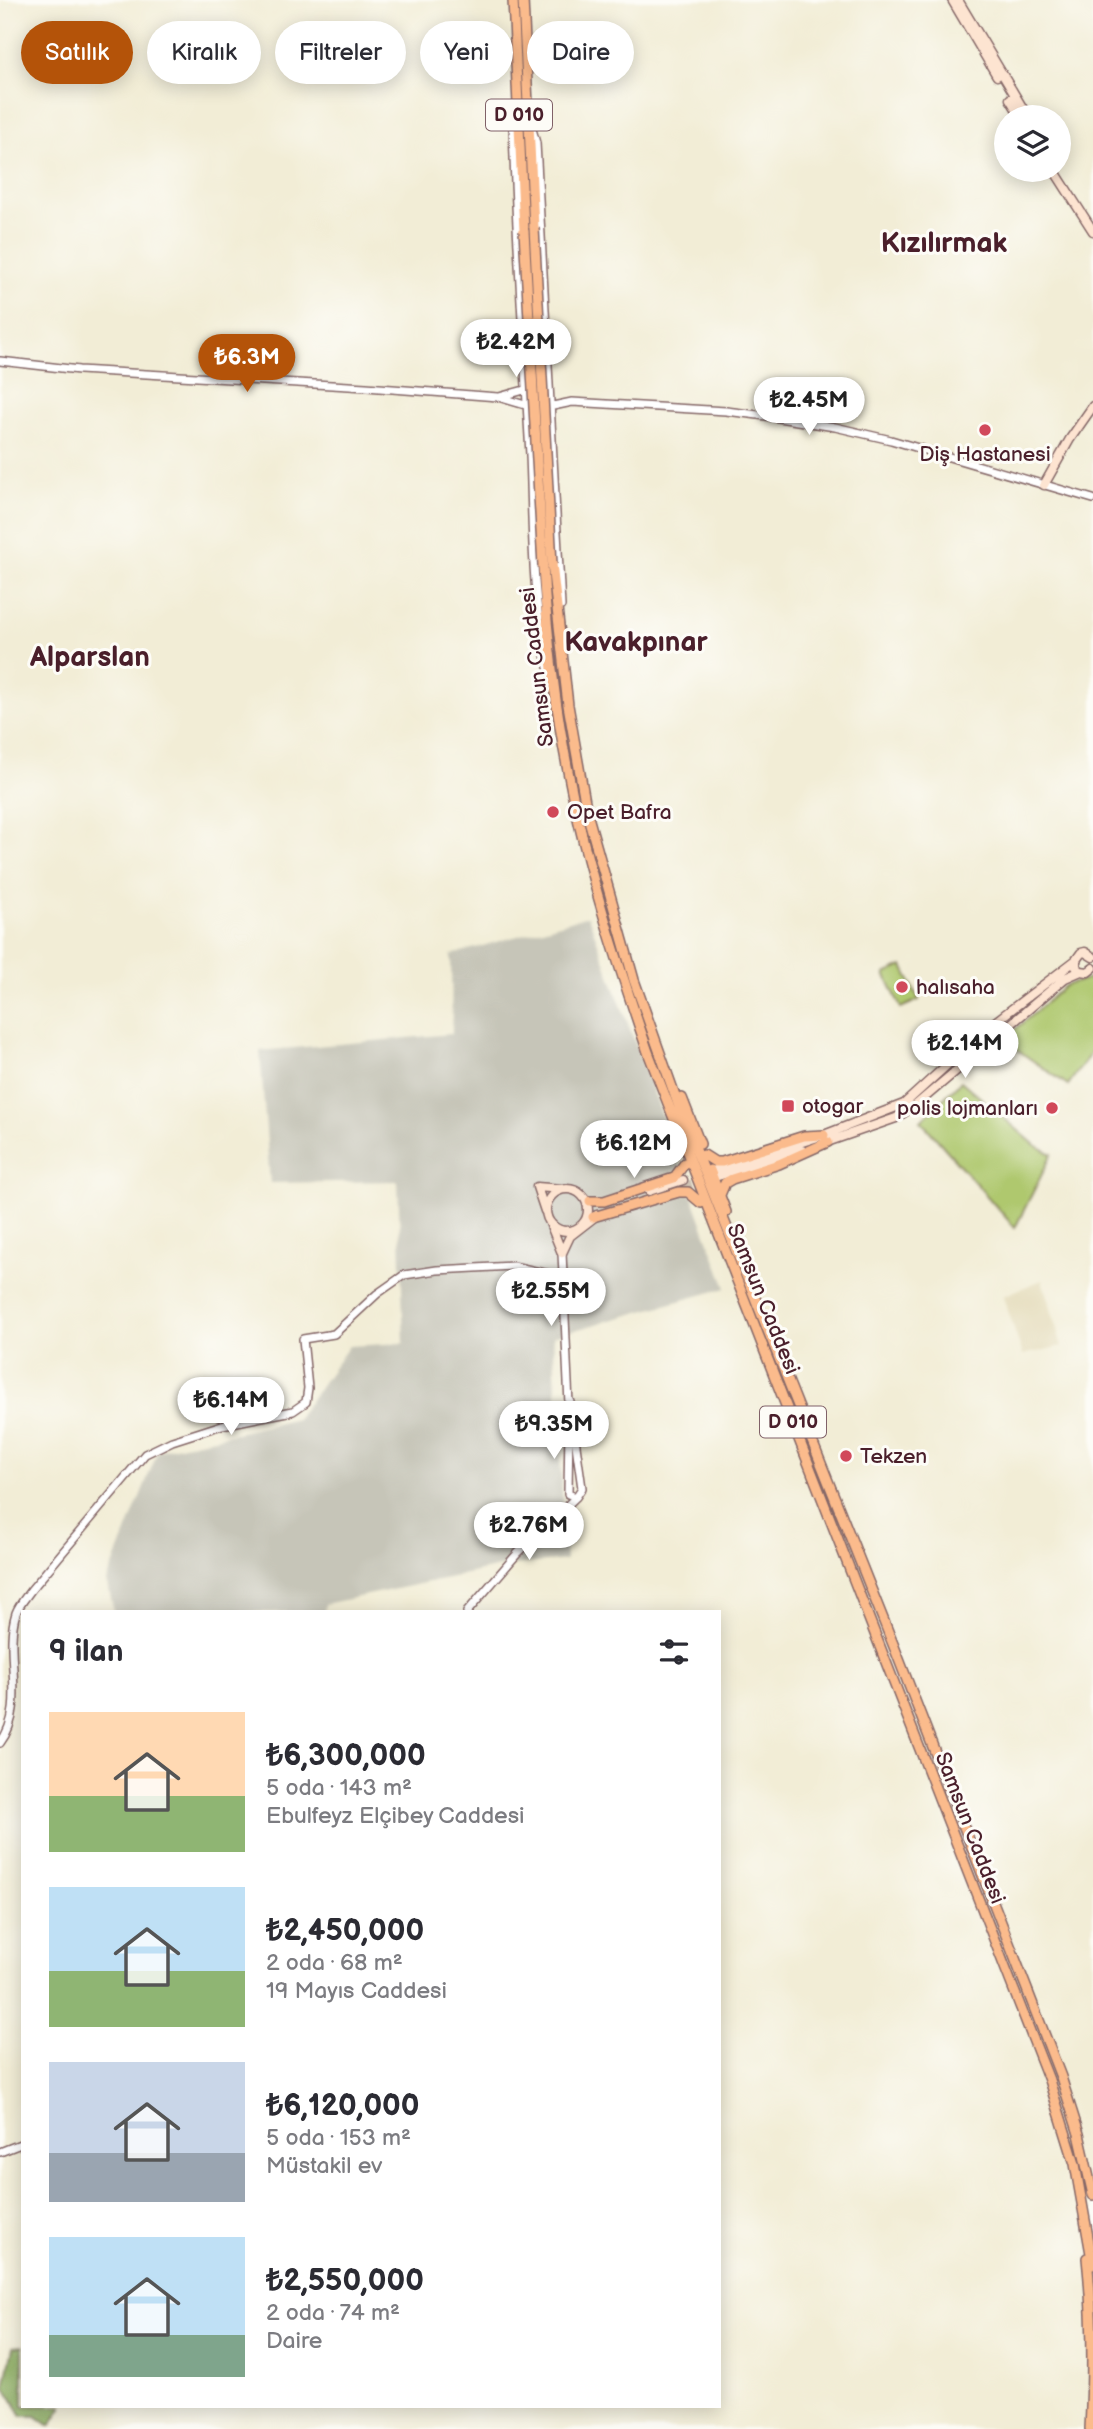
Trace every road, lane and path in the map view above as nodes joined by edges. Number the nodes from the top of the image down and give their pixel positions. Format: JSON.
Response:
{"nodes":[{"id":1,"x":513,"y":0,"type":"edge"},
{"id":2,"x":523,"y":0,"type":"edge"},
{"id":3,"x":952,"y":0,"type":"edge"},
{"id":4,"x":958,"y":0,"type":"edge"},
{"id":5,"x":988,"y":55,"type":"junction"},
{"id":6,"x":1015,"y":105,"type":"edge"},
{"id":7,"x":1020,"y":105,"type":"edge"},
{"id":8,"x":519,"y":115,"type":"junction"},
{"id":9,"x":530,"y":124,"type":"junction"},
{"id":10,"x":1062,"y":182,"type":"edge"},
{"id":11,"x":1068,"y":182,"type":"edge"},
{"id":12,"x":1093,"y":221,"type":"edge"},
{"id":13,"x":529,"y":230,"type":"junction"},
{"id":14,"x":1093,"y":231,"type":"edge"},
{"id":15,"x":0,"y":361,"type":"edge"},
{"id":16,"x":526,"y":390,"type":"junction"},
{"id":17,"x":498,"y":397,"type":"junction"},
{"id":18,"x":540,"y":402,"type":"junction"},
{"id":19,"x":572,"y":402,"type":"junction"},
{"id":20,"x":1093,"y":406,"type":"edge"},
{"id":21,"x":1044,"y":485,"type":"junction"},
{"id":22,"x":1093,"y":499,"type":"edge"},
{"id":23,"x":548,"y":565,"type":"junction"},
{"id":24,"x":564,"y":677,"type":"junction"},
{"id":25,"x":556,"y":697,"type":"junction"},
{"id":26,"x":1093,"y":957,"type":"edge"},
{"id":27,"x":1076,"y":960,"type":"junction"},
{"id":28,"x":1089,"y":971,"type":"edge"},
{"id":29,"x":657,"y":1047,"type":"junction"},
{"id":30,"x":648,"y":1052,"type":"junction"},
{"id":31,"x":826,"y":1138,"type":"junction"},
{"id":32,"x":704,"y":1155,"type":"junction"},
{"id":33,"x":685,"y":1163,"type":"junction"},
{"id":34,"x":717,"y":1173,"type":"dead end"},
{"id":35,"x":569,"y":1189,"type":"junction"},
{"id":36,"x":720,"y":1195,"type":"junction"},
{"id":37,"x":586,"y":1198,"type":"junction"},
{"id":38,"x":701,"y":1203,"type":"junction"},
{"id":39,"x":547,"y":1217,"type":"junction"},
{"id":40,"x":593,"y":1217,"type":"junction"},
{"id":41,"x":581,"y":1226,"type":"junction"},
{"id":42,"x":562,"y":1253,"type":"junction"},
{"id":43,"x":562,"y":1277,"type":"junction"},
{"id":44,"x":756,"y":1315,"type":"junction"},
{"id":45,"x":569,"y":1402,"type":"junction"},
{"id":46,"x":576,"y":1497,"type":"junction"},
{"id":47,"x":469,"y":1610,"type":"edge"},
{"id":48,"x":0,"y":1744,"type":"edge"},
{"id":49,"x":21,"y":2144,"type":"edge"},
{"id":50,"x":0,"y":2152,"type":"edge"},
{"id":51,"x":1086,"y":2161,"type":"junction"},
{"id":52,"x":1093,"y":2182,"type":"edge"},
{"id":53,"x":1093,"y":2195,"type":"edge"},
{"id":54,"x":1083,"y":2200,"type":"junction"},
{"id":55,"x":1093,"y":2265,"type":"edge"},
{"id":56,"x":1090,"y":2429,"type":"edge"}],
"edges":[{"from":1,"to":8,"type":"highway","number":"D 010"},
{"from":2,"to":9,"type":"highway","number":"D 010"},
{"from":3,"to":5,"type":"main road"},
{"from":4,"to":5,"type":"main road"},
{"from":5,"to":6,"type":"main road"},
{"from":5,"to":7,"type":"main road"},
{"from":8,"to":13,"type":"highway","number":"D 010"},
{"from":8,"to":16,"type":"street"},
{"from":9,"to":13,"type":"highway","number":"D 010"},
{"from":9,"to":18,"type":"street"},
{"from":10,"to":14,"type":"main road"},
{"from":11,"to":12,"type":"main road"},
{"from":13,"to":18,"type":"highway","number":"D 010","bridge":true},
{"from":15,"to":17,"type":"street"},
{"from":16,"to":17,"type":"street"},
{"from":16,"to":18,"type":"street"},
{"from":16,"to":18,"type":"street"},
{"from":17,"to":18,"type":"street"},
{"from":18,"to":19,"type":"street"},
{"from":18,"to":19,"type":"street"},
{"from":18,"to":23,"type":"highway","name":"Samsun Caddesi","number":"D 010","bridge":true},
{"from":18,"to":24,"type":"street"},
{"from":18,"to":25,"type":"street"},
{"from":19,"to":21,"type":"street"},
{"from":20,"to":21,"type":"main road"},
{"from":21,"to":22,"type":"street"},
{"from":23,"to":24,"type":"highway","name":"Samsun Caddesi","number":"D 010"},
{"from":23,"to":25,"type":"highway","name":"Samsun Caddesi","number":"D 010"},
{"from":24,"to":29,"type":"highway","name":"Samsun Caddesi","number":"D 010"},
{"from":25,"to":30,"type":"highway","name":"Samsun Caddesi","number":"D 010"},
{"from":26,"to":27,"type":"main road"},
{"from":27,"to":28,"type":"main road"},
{"from":27,"to":31,"type":"main road"},
{"from":28,"to":31,"type":"main road"},
{"from":29,"to":32,"type":"highway"},
{"from":29,"to":44,"type":"highway","name":"Samsun Caddesi","number":"D 010"},
{"from":30,"to":33,"type":"highway"},
{"from":30,"to":44,"type":"highway","name":"Samsun Caddesi","number":"D 010"},
{"from":31,"to":32,"type":"highway"},
{"from":31,"to":34,"type":"main road"},
{"from":31,"to":36,"type":"highway"},
{"from":32,"to":36,"type":"highway"},
{"from":33,"to":37,"type":"highway"},
{"from":33,"to":38,"type":"highway"},
{"from":35,"to":37,"type":"main road"},
{"from":35,"to":39,"type":"main road"},
{"from":35,"to":39,"type":"main road"},
{"from":36,"to":44,"type":"highway"},
{"from":37,"to":40,"type":"main road"},
{"from":37,"to":41,"type":"main road"},
{"from":38,"to":40,"type":"highway"},
{"from":38,"to":44,"type":"highway"},
{"from":39,"to":41,"type":"main road"},
{"from":39,"to":42,"type":"main road"},
{"from":40,"to":41,"type":"main road"},
{"from":41,"to":42,"type":"main road"},
{"from":42,"to":43,"type":"street"},
{"from":43,"to":45,"type":"street"},
{"from":43,"to":48,"type":"street"},
{"from":44,"to":51,"type":"highway","name":"Samsun Caddesi","number":"D 010"},
{"from":44,"to":54,"type":"highway","name":"Samsun Caddesi","number":"D 010"},
{"from":45,"to":46,"type":"street"},
{"from":45,"to":46,"type":"street"},
{"from":46,"to":47,"type":"street"},
{"from":49,"to":50,"type":"street"},
{"from":51,"to":52,"type":"highway"},
{"from":51,"to":53,"type":"highway","name":"Samsun Caddesi","number":"D 010"},
{"from":54,"to":55,"type":"highway","name":"Samsun Caddesi","number":"D 010"},
{"from":54,"to":56,"type":"highway"}]}
